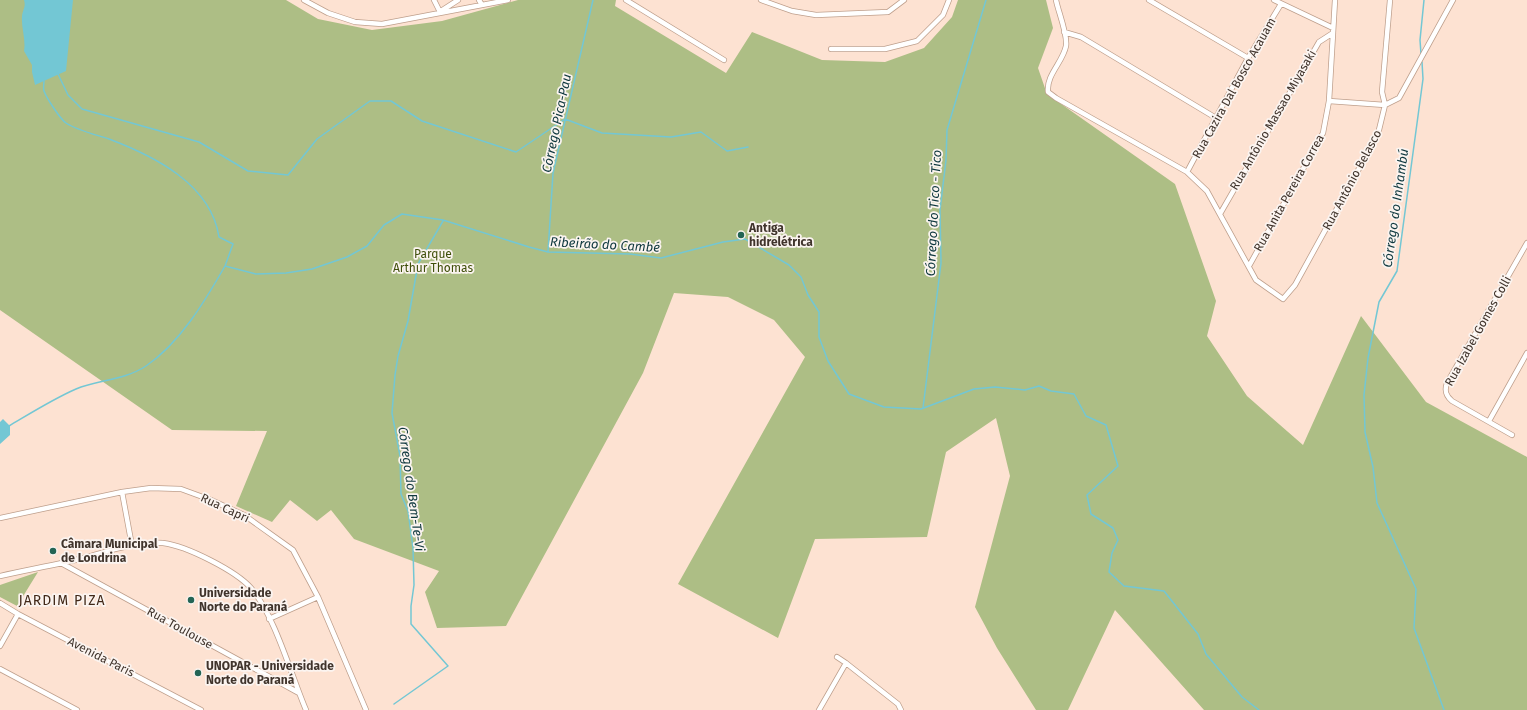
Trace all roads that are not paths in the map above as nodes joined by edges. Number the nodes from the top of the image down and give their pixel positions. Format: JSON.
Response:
{"nodes":[{"id":1,"x":304,"y":0,"type":"edge"},
{"id":2,"x":434,"y":0,"type":"edge"},
{"id":3,"x":458,"y":0,"type":"edge"},
{"id":4,"x":479,"y":0,"type":"edge"},
{"id":5,"x":508,"y":0,"type":"edge"},
{"id":6,"x":626,"y":0,"type":"edge"},
{"id":7,"x":761,"y":0,"type":"edge"},
{"id":8,"x":904,"y":0,"type":"edge"},
{"id":9,"x":949,"y":0,"type":"edge"},
{"id":10,"x":1056,"y":0,"type":"edge"},
{"id":11,"x":1149,"y":0,"type":"edge"},
{"id":12,"x":1274,"y":0,"type":"edge"},
{"id":13,"x":1335,"y":0,"type":"edge"},
{"id":14,"x":1390,"y":0,"type":"edge"},
{"id":15,"x":1453,"y":0,"type":"edge"},
{"id":16,"x":768,"y":1,"type":"edge"},
{"id":17,"x":1282,"y":4,"type":"junction"},
{"id":18,"x":482,"y":5,"type":"junction"},
{"id":19,"x":440,"y":12,"type":"junction"},
{"id":20,"x":1333,"y":30,"type":"junction"},
{"id":21,"x":1064,"y":32,"type":"junction"},
{"id":22,"x":830,"y":49,"type":"dead end"},
{"id":23,"x":1248,"y":58,"type":"junction"},
{"id":24,"x":724,"y":60,"type":"dead end"},
{"id":25,"x":1329,"y":101,"type":"junction"},
{"id":26,"x":1385,"y":106,"type":"junction"},
{"id":27,"x":1216,"y":118,"type":"junction"},
{"id":28,"x":1187,"y":172,"type":"junction"},
{"id":29,"x":1220,"y":214,"type":"junction"},
{"id":30,"x":1527,"y":243,"type":"edge"},
{"id":31,"x":1249,"y":266,"type":"junction"},
{"id":32,"x":1527,"y":353,"type":"edge"},
{"id":33,"x":1489,"y":421,"type":"junction"},
{"id":34,"x":1512,"y":435,"type":"dead end"},
{"id":35,"x":122,"y":492,"type":"junction"},
{"id":36,"x":0,"y":518,"type":"edge"},
{"id":37,"x":132,"y":546,"type":"junction"},
{"id":38,"x":61,"y":563,"type":"junction"},
{"id":39,"x":0,"y":576,"type":"edge"},
{"id":40,"x":318,"y":597,"type":"junction"},
{"id":41,"x":0,"y":603,"type":"edge"},
{"id":42,"x":18,"y":614,"type":"junction"},
{"id":43,"x":270,"y":618,"type":"junction"},
{"id":44,"x":0,"y":646,"type":"edge"},
{"id":45,"x":837,"y":657,"type":"dead end"},
{"id":46,"x":846,"y":663,"type":"junction"},
{"id":47,"x":0,"y":669,"type":"edge"},
{"id":48,"x":299,"y":694,"type":"junction"},
{"id":49,"x":77,"y":710,"type":"edge"},
{"id":50,"x":201,"y":710,"type":"edge"},
{"id":51,"x":306,"y":710,"type":"edge"},
{"id":52,"x":366,"y":710,"type":"edge"},
{"id":53,"x":819,"y":710,"type":"edge"},
{"id":54,"x":901,"y":710,"type":"edge"}],
"edges":[{"from":1,"to":19,"type":"street"},
{"from":2,"to":19,"type":"street"},
{"from":3,"to":19,"type":"street"},
{"from":4,"to":18,"type":"street"},
{"from":5,"to":18,"type":"street"},
{"from":6,"to":24,"type":"street"},
{"from":7,"to":16,"type":"street"},
{"from":8,"to":16,"type":"street"},
{"from":9,"to":22,"type":"street"},
{"from":10,"to":21,"type":"street"},
{"from":11,"to":23,"type":"street"},
{"from":12,"to":17,"type":"street"},
{"from":13,"to":20,"type":"street","name":"Rua Anita Pereira Correa"},
{"from":14,"to":26,"type":"street"},
{"from":15,"to":26,"type":"street"},
{"from":17,"to":20,"type":"street"},
{"from":17,"to":23,"type":"street","name":"Rua Cazira Dal Bosco Acauam"},
{"from":18,"to":19,"type":"street"},
{"from":20,"to":25,"type":"street","name":"Rua Anita Pereira Correa"},
{"from":20,"to":29,"type":"street","name":"Rua Antônio Massao Miyasaki"},
{"from":21,"to":27,"type":"street"},
{"from":21,"to":28,"type":"street"},
{"from":23,"to":27,"type":"street","name":"Rua Cazira Dal Bosco Acauam"},
{"from":25,"to":26,"type":"street"},
{"from":25,"to":31,"type":"street","name":"Rua Anita Pereira Correa"},
{"from":26,"to":31,"type":"street","name":"Rua Antônio Belasco"},
{"from":27,"to":28,"type":"street","name":"Rua Cazira Dal Bosco Acauam"},
{"from":28,"to":29,"type":"street"},
{"from":29,"to":31,"type":"street"},
{"from":30,"to":33,"type":"street","name":"Rua Izabel Gomes Colli"},
{"from":32,"to":33,"type":"street"},
{"from":33,"to":34,"type":"street","name":"Rua Izabel Gomes Colli"},
{"from":35,"to":36,"type":"street","name":"Rua Capri"},
{"from":35,"to":37,"type":"street"},
{"from":35,"to":40,"type":"street","name":"Rua Capri"},
{"from":37,"to":38,"type":"street"},
{"from":37,"to":43,"type":"street"},
{"from":38,"to":39,"type":"street"},
{"from":38,"to":48,"type":"street","name":"Rua Toulouse"},
{"from":40,"to":43,"type":"street"},
{"from":40,"to":52,"type":"street","name":"Rua Capri"},
{"from":41,"to":42,"type":"street","name":"Avenida Paris"},
{"from":42,"to":44,"type":"street"},
{"from":42,"to":50,"type":"street","name":"Avenida Paris"},
{"from":43,"to":48,"type":"street"},
{"from":45,"to":46,"type":"street"},
{"from":46,"to":53,"type":"street"},
{"from":46,"to":54,"type":"street"},
{"from":47,"to":49,"type":"street"},
{"from":48,"to":51,"type":"street"}]}
